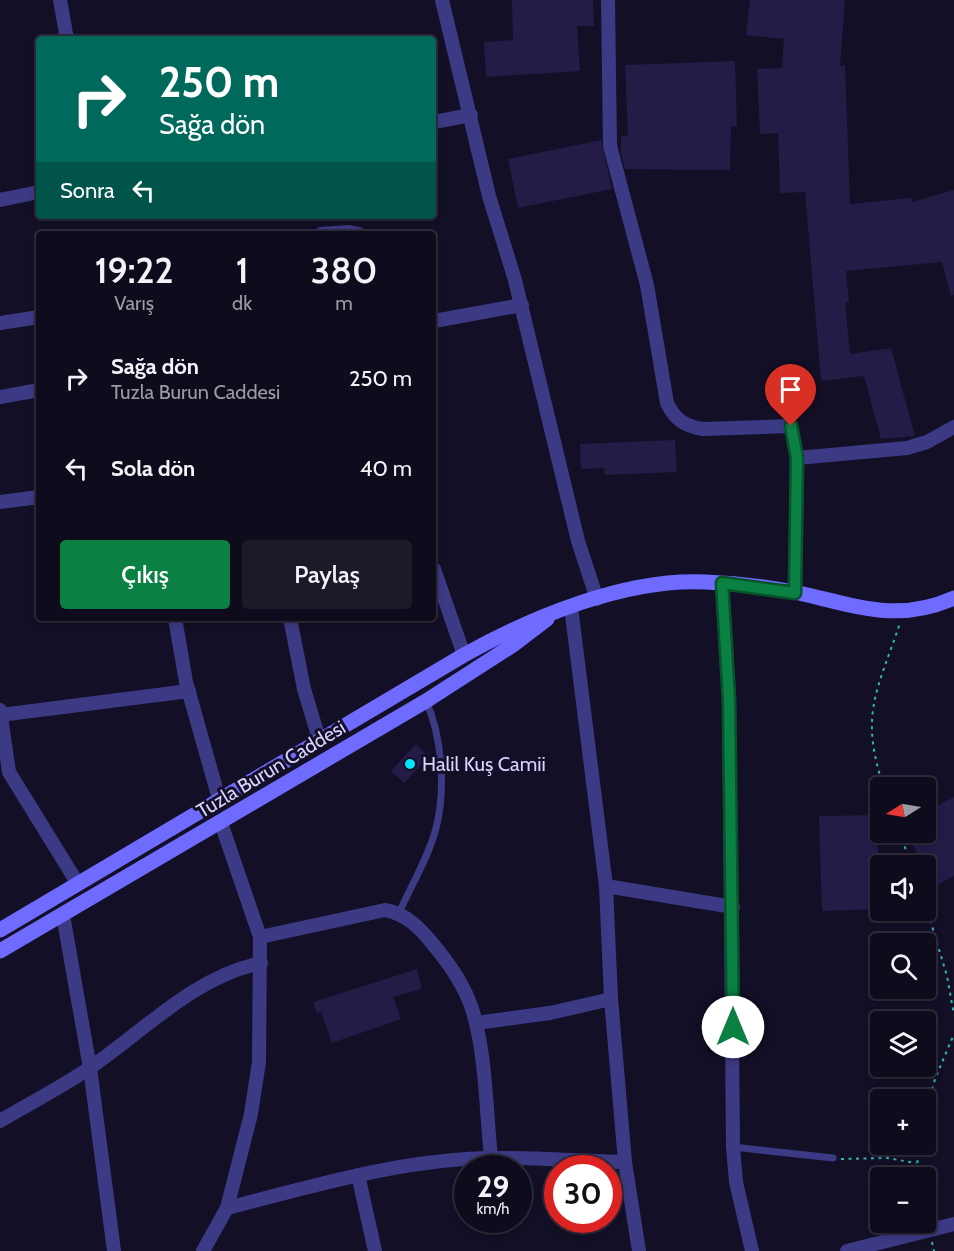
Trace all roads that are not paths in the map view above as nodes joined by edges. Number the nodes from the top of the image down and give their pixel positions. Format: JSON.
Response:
{"nodes":[{"id":1,"x":60,"y":0,"type":"edge"},
{"id":2,"x":442,"y":0,"type":"edge"},
{"id":3,"x":608,"y":0,"type":"edge"},
{"id":4,"x":66,"y":36,"type":"edge"},
{"id":5,"x":471,"y":115,"type":"junction"},
{"id":6,"x":436,"y":122,"type":"edge"},
{"id":7,"x":36,"y":193,"type":"edge"},
{"id":8,"x":0,"y":200,"type":"edge"},
{"id":9,"x":522,"y":305,"type":"junction"},
{"id":10,"x":36,"y":317,"type":"edge"},
{"id":11,"x":436,"y":321,"type":"edge"},
{"id":12,"x":0,"y":323,"type":"edge"},
{"id":13,"x":36,"y":391,"type":"edge"},
{"id":14,"x":0,"y":397,"type":"edge"},
{"id":15,"x":954,"y":427,"type":"edge"},
{"id":16,"x":797,"y":458,"type":"junction"},
{"id":17,"x":36,"y":498,"type":"edge"},
{"id":18,"x":0,"y":502,"type":"edge"},
{"id":19,"x":436,"y":575,"type":"edge"},
{"id":20,"x":722,"y":583,"type":"junction"},
{"id":21,"x":795,"y":593,"type":"junction"},
{"id":22,"x":954,"y":598,"type":"edge"},
{"id":23,"x":597,"y":599,"type":"junction"},
{"id":24,"x":563,"y":609,"type":"junction"},
{"id":25,"x":175,"y":621,"type":"edge"},
{"id":26,"x":291,"y":621,"type":"edge"},
{"id":27,"x":464,"y":655,"type":"junction"},
{"id":28,"x":189,"y":691,"type":"junction"},
{"id":29,"x":426,"y":700,"type":"junction"},
{"id":30,"x":0,"y":710,"type":"edge"},
{"id":31,"x":0,"y":715,"type":"edge"},
{"id":32,"x":320,"y":742,"type":"junction"},
{"id":33,"x":4,"y":773,"type":"edge"},
{"id":34,"x":219,"y":799,"type":"junction"},
{"id":35,"x":221,"y":823,"type":"junction"},
{"id":36,"x":78,"y":884,"type":"junction"},
{"id":37,"x":606,"y":886,"type":"junction"},
{"id":38,"x":733,"y":907,"type":"junction"},
{"id":39,"x":399,"y":913,"type":"junction"},
{"id":40,"x":63,"y":915,"type":"junction"},
{"id":41,"x":0,"y":930,"type":"edge"},
{"id":42,"x":260,"y":937,"type":"junction"},
{"id":43,"x":0,"y":951,"type":"edge"},
{"id":44,"x":261,"y":963,"type":"junction"},
{"id":45,"x":611,"y":999,"type":"junction"},
{"id":46,"x":476,"y":1023,"type":"junction"},
{"id":47,"x":90,"y":1068,"type":"junction"},
{"id":48,"x":0,"y":1121,"type":"edge"},
{"id":49,"x":734,"y":1147,"type":"junction"},
{"id":50,"x":491,"y":1155,"type":"edge"},
{"id":51,"x":833,"y":1158,"type":"road end"},
{"id":52,"x":532,"y":1159,"type":"edge"},
{"id":53,"x":624,"y":1162,"type":"junction"},
{"id":54,"x":454,"y":1163,"type":"edge"},
{"id":55,"x":358,"y":1175,"type":"junction"},
{"id":56,"x":227,"y":1208,"type":"junction"},
{"id":57,"x":954,"y":1224,"type":"edge"},
{"id":58,"x":114,"y":1251,"type":"edge"},
{"id":59,"x":203,"y":1251,"type":"edge"},
{"id":60,"x":375,"y":1251,"type":"edge"},
{"id":61,"x":639,"y":1251,"type":"edge"},
{"id":62,"x":752,"y":1251,"type":"edge"},
{"id":63,"x":847,"y":1251,"type":"edge"}],
"edges":[{"from":1,"to":4,"type":"street"},
{"from":2,"to":5,"type":"street"},
{"from":3,"to":16,"type":"street"},
{"from":5,"to":6,"type":"street"},
{"from":5,"to":9,"type":"street"},
{"from":7,"to":8,"type":"street"},
{"from":9,"to":11,"type":"street"},
{"from":9,"to":23,"type":"street"},
{"from":10,"to":12,"type":"street"},
{"from":13,"to":14,"type":"street"},
{"from":15,"to":16,"type":"street"},
{"from":16,"to":21,"type":"street"},
{"from":17,"to":18,"type":"street"},
{"from":19,"to":27,"type":"street"},
{"from":20,"to":21,"type":"main road","name":"Tuzla Burun Caddesi"},
{"from":20,"to":23,"type":"main road","name":"Tuzla Burun Caddesi"},
{"from":20,"to":38,"type":"street"},
{"from":21,"to":22,"type":"main road","name":"Tuzla Burun Caddesi"},
{"from":23,"to":24,"type":"main road","name":"Tuzla Burun Caddesi"},
{"from":24,"to":27,"type":"main road","name":"Tuzla Burun Caddesi"},
{"from":24,"to":29,"type":"main road","name":"Tuzla Burun Caddesi"},
{"from":24,"to":37,"type":"street"},
{"from":25,"to":28,"type":"street"},
{"from":26,"to":32,"type":"street"},
{"from":27,"to":32,"type":"main road","name":"Tuzla Burun Caddesi"},
{"from":28,"to":31,"type":"street"},
{"from":28,"to":34,"type":"street"},
{"from":29,"to":35,"type":"main road","name":"Tuzla Burun Caddesi"},
{"from":29,"to":39,"type":"lane"},
{"from":30,"to":31,"type":"street"},
{"from":31,"to":33,"type":"street"},
{"from":32,"to":34,"type":"main road","name":"Tuzla Burun Caddesi"},
{"from":33,"to":36,"type":"street"},
{"from":34,"to":36,"type":"main road","name":"Tuzla Burun Caddesi"},
{"from":35,"to":40,"type":"main road","name":"Tuzla Burun Caddesi"},
{"from":35,"to":42,"type":"street"},
{"from":36,"to":41,"type":"main road","name":"Tuzla Burun Caddesi"},
{"from":37,"to":38,"type":"street"},
{"from":37,"to":45,"type":"street"},
{"from":38,"to":49,"type":"street"},
{"from":39,"to":42,"type":"street"},
{"from":39,"to":46,"type":"street"},
{"from":40,"to":43,"type":"main road","name":"Tuzla Burun Caddesi"},
{"from":40,"to":47,"type":"street"},
{"from":42,"to":44,"type":"street"},
{"from":44,"to":47,"type":"street"},
{"from":44,"to":56,"type":"street"},
{"from":45,"to":46,"type":"street"},
{"from":45,"to":53,"type":"street"},
{"from":46,"to":50,"type":"street"},
{"from":47,"to":48,"type":"street"},
{"from":47,"to":58,"type":"street"},
{"from":49,"to":51,"type":"lane"},
{"from":49,"to":62,"type":"street"},
{"from":52,"to":53,"type":"street"},
{"from":53,"to":61,"type":"street"},
{"from":54,"to":55,"type":"street"},
{"from":55,"to":56,"type":"street"},
{"from":55,"to":60,"type":"street"},
{"from":56,"to":59,"type":"street"},
{"from":57,"to":63,"type":"street"}]}
